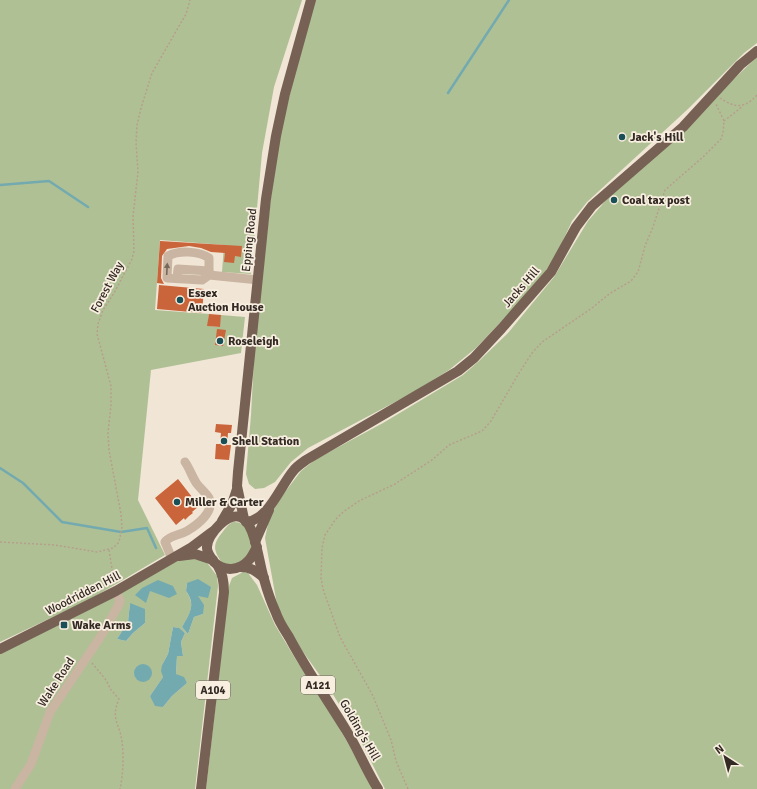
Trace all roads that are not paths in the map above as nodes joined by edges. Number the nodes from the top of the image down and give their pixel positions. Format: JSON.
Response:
{"nodes":[{"id":1,"x":311,"y":0,"type":"edge"},
{"id":2,"x":757,"y":51,"type":"edge"},
{"id":3,"x":209,"y":273,"type":"junction"},
{"id":4,"x":258,"y":280,"type":"junction"},
{"id":5,"x":185,"y":462,"type":"dead end"},
{"id":6,"x":237,"y":486,"type":"junction"},
{"id":7,"x":272,"y":503,"type":"junction"},
{"id":8,"x":245,"y":520,"type":"junction"},
{"id":9,"x":217,"y":527,"type":"junction"},
{"id":10,"x":256,"y":545,"type":"junction"},
{"id":11,"x":174,"y":558,"type":"junction"},
{"id":12,"x":215,"y":563,"type":"junction"},
{"id":13,"x":237,"y":568,"type":"junction"},
{"id":14,"x":264,"y":578,"type":"junction"},
{"id":15,"x":116,"y":591,"type":"junction"},
{"id":16,"x":224,"y":592,"type":"junction"},
{"id":17,"x":0,"y":649,"type":"edge"},
{"id":18,"x":15,"y":789,"type":"edge"},
{"id":19,"x":202,"y":789,"type":"edge"},
{"id":20,"x":378,"y":789,"type":"edge"}],
"edges":[{"from":1,"to":4,"type":"main road","name":"Epping Road"},
{"from":2,"to":7,"type":"main road","name":"Jacks Hill"},
{"from":3,"to":3,"type":"street","one_way":true},
{"from":3,"to":4,"type":"street"},
{"from":4,"to":6,"type":"main road","name":"Epping Road"},
{"from":5,"to":11,"type":"street"},
{"from":6,"to":8,"type":"main road","name":"Epping Road"},
{"from":6,"to":9,"type":"main road","name":"Epping Road"},
{"from":7,"to":8,"type":"main road"},
{"from":7,"to":10,"type":"main road"},
{"from":8,"to":9,"type":"main road"},
{"from":8,"to":10,"type":"main road"},
{"from":9,"to":11,"type":"main road","name":"Woodridden Hill"},
{"from":9,"to":12,"type":"main road"},
{"from":10,"to":13,"type":"main road"},
{"from":10,"to":14,"type":"main road","name":"Golding's Hill","number":"A121"},
{"from":11,"to":12,"type":"main road","name":"Woodridden Hill"},
{"from":11,"to":15,"type":"main road","name":"Woodridden Hill"},
{"from":12,"to":13,"type":"main road"},
{"from":12,"to":16,"type":"main road","number":"A104"},
{"from":13,"to":14,"type":"main road"},
{"from":13,"to":16,"type":"main road","number":"A104"},
{"from":14,"to":20,"type":"main road","name":"Golding's Hill","number":"A121"},
{"from":15,"to":17,"type":"main road","name":"Woodridden Hill"},
{"from":15,"to":18,"type":"street","name":"Wake Road"},
{"from":16,"to":19,"type":"main road","number":"A104"}]}
